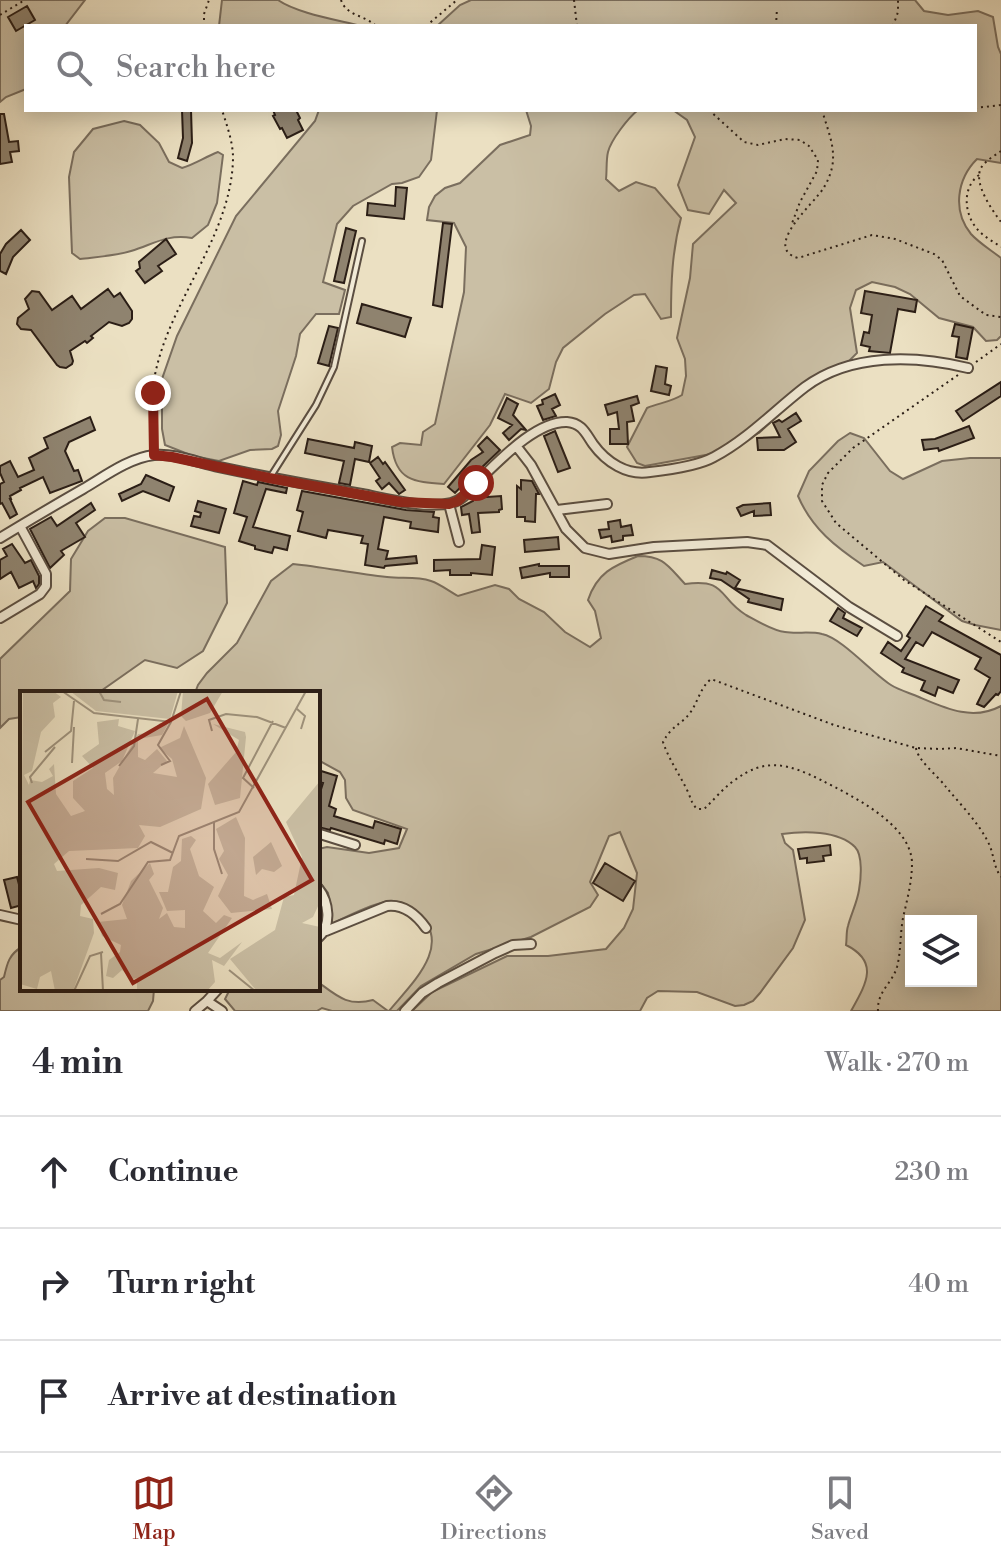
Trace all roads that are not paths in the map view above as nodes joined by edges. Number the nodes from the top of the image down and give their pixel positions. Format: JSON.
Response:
{"nodes":[{"id":1,"x":362,"y":241,"type":"dead end"},
{"id":2,"x":968,"y":368,"type":"road end"},
{"id":3,"x":517,"y":447,"type":"junction"},
{"id":4,"x":269,"y":478,"type":"junction"},
{"id":5,"x":449,"y":504,"type":"junction"},
{"id":6,"x":607,"y":504,"type":"dead end"},
{"id":7,"x":557,"y":510,"type":"junction"},
{"id":8,"x":20,"y":526,"type":"junction"},
{"id":9,"x":0,"y":538,"type":"edge"},
{"id":10,"x":459,"y":542,"type":"dead end"},
{"id":11,"x":0,"y":618,"type":"edge"},
{"id":12,"x":897,"y":636,"type":"dead end"},
{"id":13,"x":320,"y":834,"type":"edge"},
{"id":14,"x":355,"y":845,"type":"dead end"},
{"id":15,"x":320,"y":890,"type":"edge"},
{"id":16,"x":0,"y":915,"type":"edge"},
{"id":17,"x":20,"y":920,"type":"edge"},
{"id":18,"x":426,"y":928,"type":"dead end"},
{"id":19,"x":321,"y":936,"type":"edge"},
{"id":20,"x":531,"y":944,"type":"dead end"},
{"id":21,"x":214,"y":991,"type":"edge"},
{"id":22,"x":207,"y":1001,"type":"junction"},
{"id":23,"x":195,"y":1011,"type":"edge"},
{"id":24,"x":222,"y":1011,"type":"edge"},
{"id":25,"x":405,"y":1011,"type":"edge"}],
"edges":[{"from":1,"to":4,"type":"lane"},
{"from":2,"to":3,"type":"street"},
{"from":3,"to":5,"type":"street"},
{"from":3,"to":7,"type":"street"},
{"from":4,"to":5,"type":"street"},
{"from":4,"to":8,"type":"street"},
{"from":5,"to":10,"type":"street"},
{"from":6,"to":7,"type":"street"},
{"from":7,"to":12,"type":"street"},
{"from":8,"to":9,"type":"street"},
{"from":8,"to":11,"type":"street"},
{"from":13,"to":14,"type":"street"},
{"from":15,"to":19,"type":"street"},
{"from":16,"to":17,"type":"street"},
{"from":18,"to":19,"type":"street"},
{"from":20,"to":25,"type":"street"},
{"from":21,"to":22,"type":"street"},
{"from":22,"to":23,"type":"street"},
{"from":22,"to":24,"type":"street"}]}
